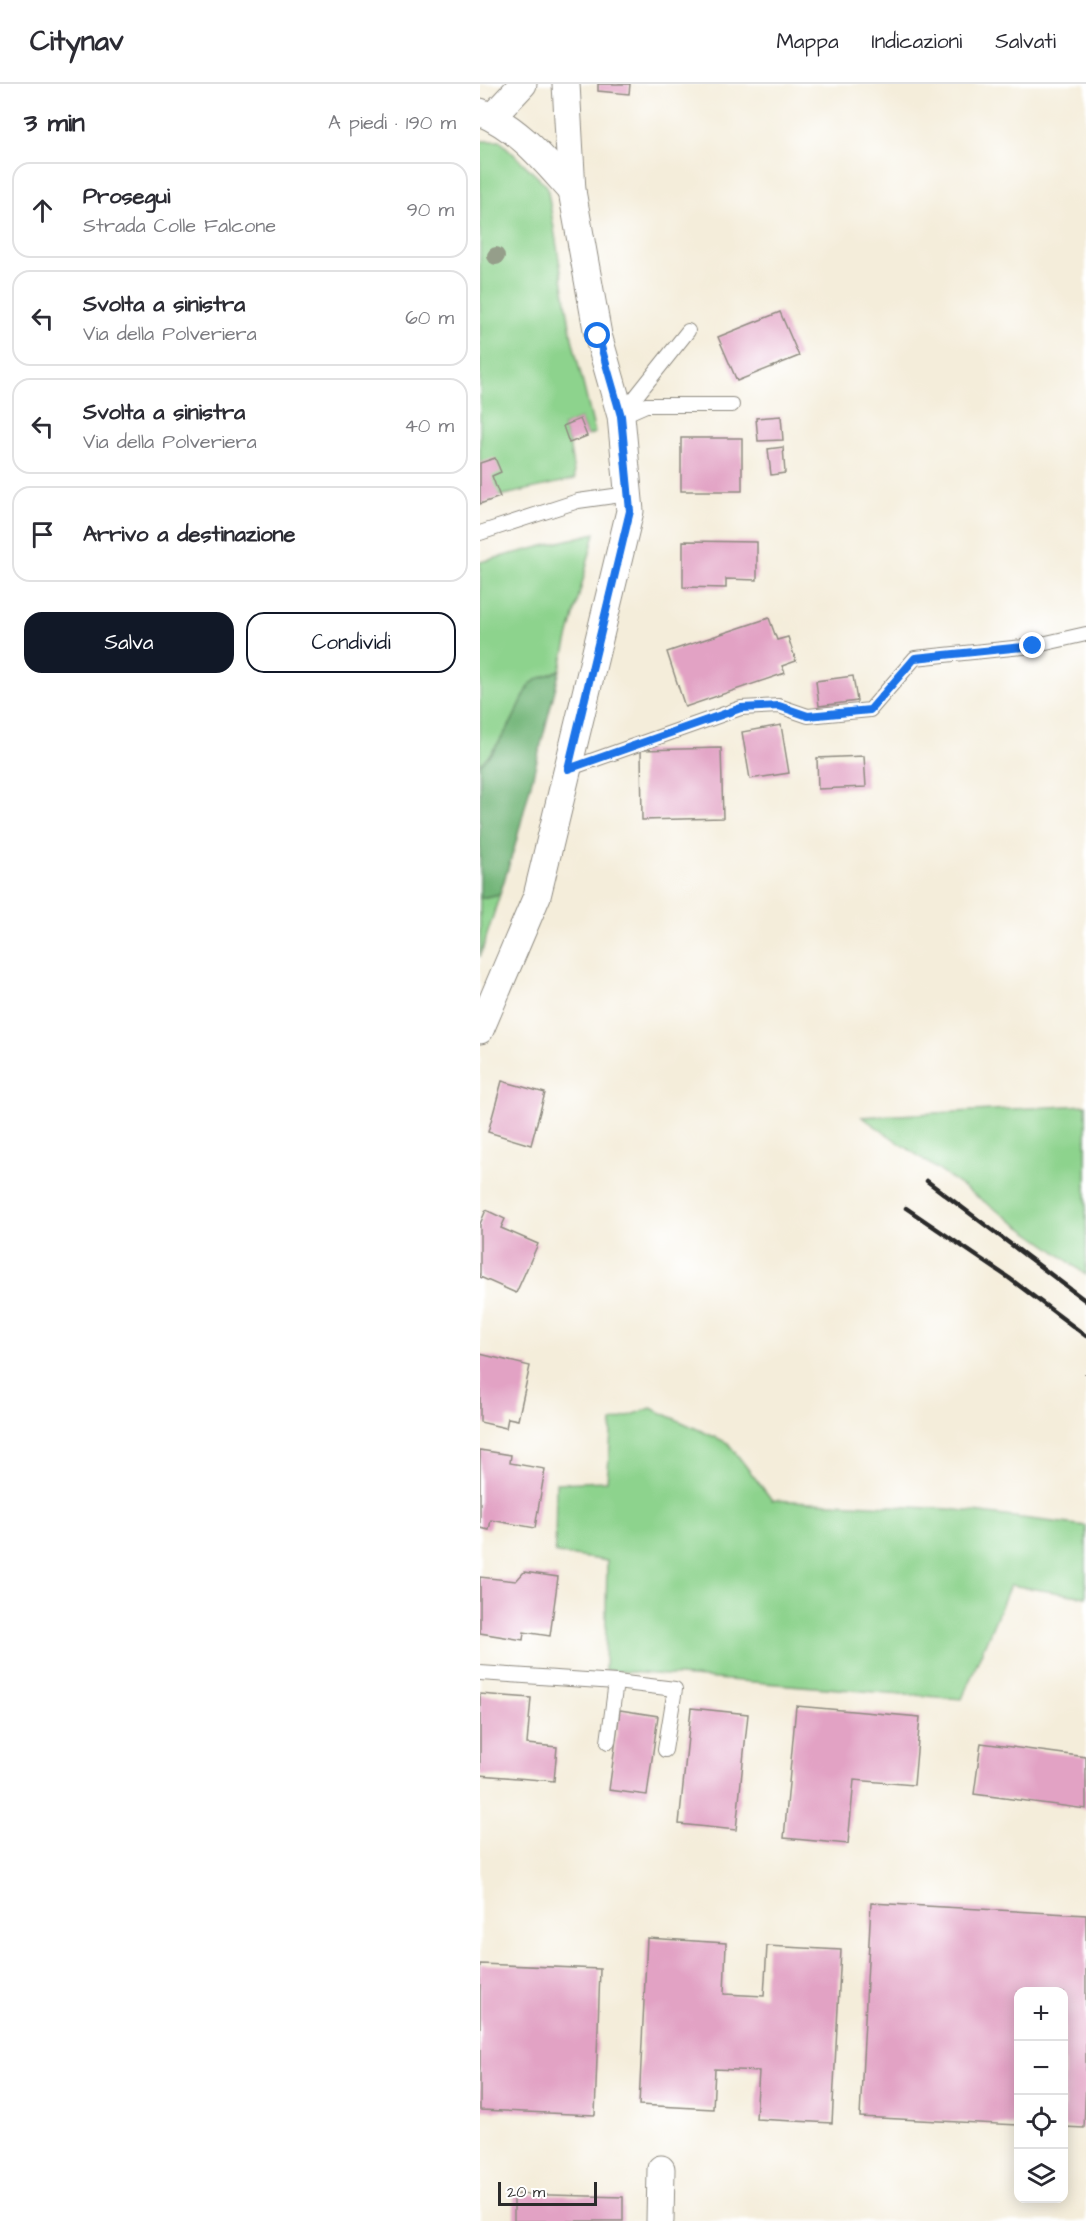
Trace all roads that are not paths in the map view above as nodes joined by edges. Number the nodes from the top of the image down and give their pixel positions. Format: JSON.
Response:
{"nodes":[{"id":1,"x":523,"y":84,"type":"edge"},
{"id":2,"x":566,"y":84,"type":"edge"},
{"id":3,"x":486,"y":114,"type":"edge"},
{"id":4,"x":572,"y":191,"type":"junction"},
{"id":5,"x":688,"y":331,"type":"dead end"},
{"id":6,"x":732,"y":405,"type":"dead end"},
{"id":7,"x":621,"y":416,"type":"junction"},
{"id":8,"x":628,"y":494,"type":"junction"},
{"id":9,"x":480,"y":533,"type":"edge"},
{"id":10,"x":1086,"y":634,"type":"edge"},
{"id":11,"x":568,"y":769,"type":"junction"},
{"id":12,"x":480,"y":1030,"type":"edge"},
{"id":13,"x":480,"y":1673,"type":"edge"},
{"id":14,"x":616,"y":1682,"type":"junction"},
{"id":15,"x":608,"y":1742,"type":"dead end"},
{"id":16,"x":665,"y":1750,"type":"dead end"},
{"id":17,"x":661,"y":2169,"type":"dead end"},
{"id":18,"x":660,"y":2221,"type":"edge"}],
"edges":[{"from":1,"to":3,"type":"street"},
{"from":2,"to":4,"type":"street"},
{"from":3,"to":4,"type":"street"},
{"from":4,"to":7,"type":"street"},
{"from":5,"to":7,"type":"lane"},
{"from":6,"to":7,"type":"lane"},
{"from":7,"to":8,"type":"street"},
{"from":8,"to":9,"type":"lane"},
{"from":8,"to":11,"type":"street"},
{"from":10,"to":11,"type":"lane"},
{"from":11,"to":12,"type":"street"},
{"from":13,"to":14,"type":"lane"},
{"from":14,"to":15,"type":"lane"},
{"from":14,"to":16,"type":"lane"},
{"from":17,"to":18,"type":"street"}]}
